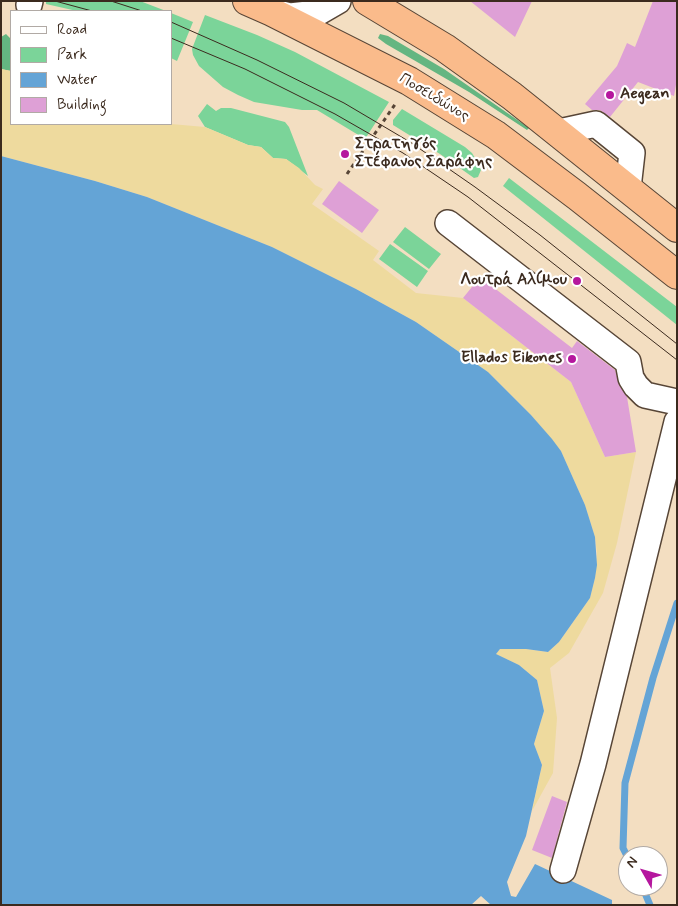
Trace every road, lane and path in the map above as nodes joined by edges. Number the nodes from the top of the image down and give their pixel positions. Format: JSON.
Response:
{"nodes":[{"id":1,"x":247,"y":1,"type":"edge"},
{"id":2,"x":338,"y":1,"type":"edge"},
{"id":3,"x":368,"y":1,"type":"edge"},
{"id":4,"x":272,"y":12,"type":"junction"},
{"id":5,"x":398,"y":100,"type":"dead end"},
{"id":6,"x":347,"y":174,"type":"dead end"},
{"id":7,"x":448,"y":223,"type":"dead end"},
{"id":8,"x":677,"y":228,"type":"edge"},
{"id":9,"x":677,"y":275,"type":"edge"},
{"id":10,"x":677,"y":402,"type":"edge"},
{"id":11,"x":677,"y":422,"type":"edge"},
{"id":12,"x":563,"y":870,"type":"dead end"}],
"edges":[{"from":1,"to":4,"type":"highway","name":"Ποσειδώνος"},
{"from":2,"to":4,"type":"street"},
{"from":3,"to":8,"type":"highway"},
{"from":4,"to":9,"type":"highway","name":"Ποσειδώνος"},
{"from":5,"to":6,"type":"path"},
{"from":7,"to":10,"type":"street"},
{"from":11,"to":12,"type":"street"}]}
